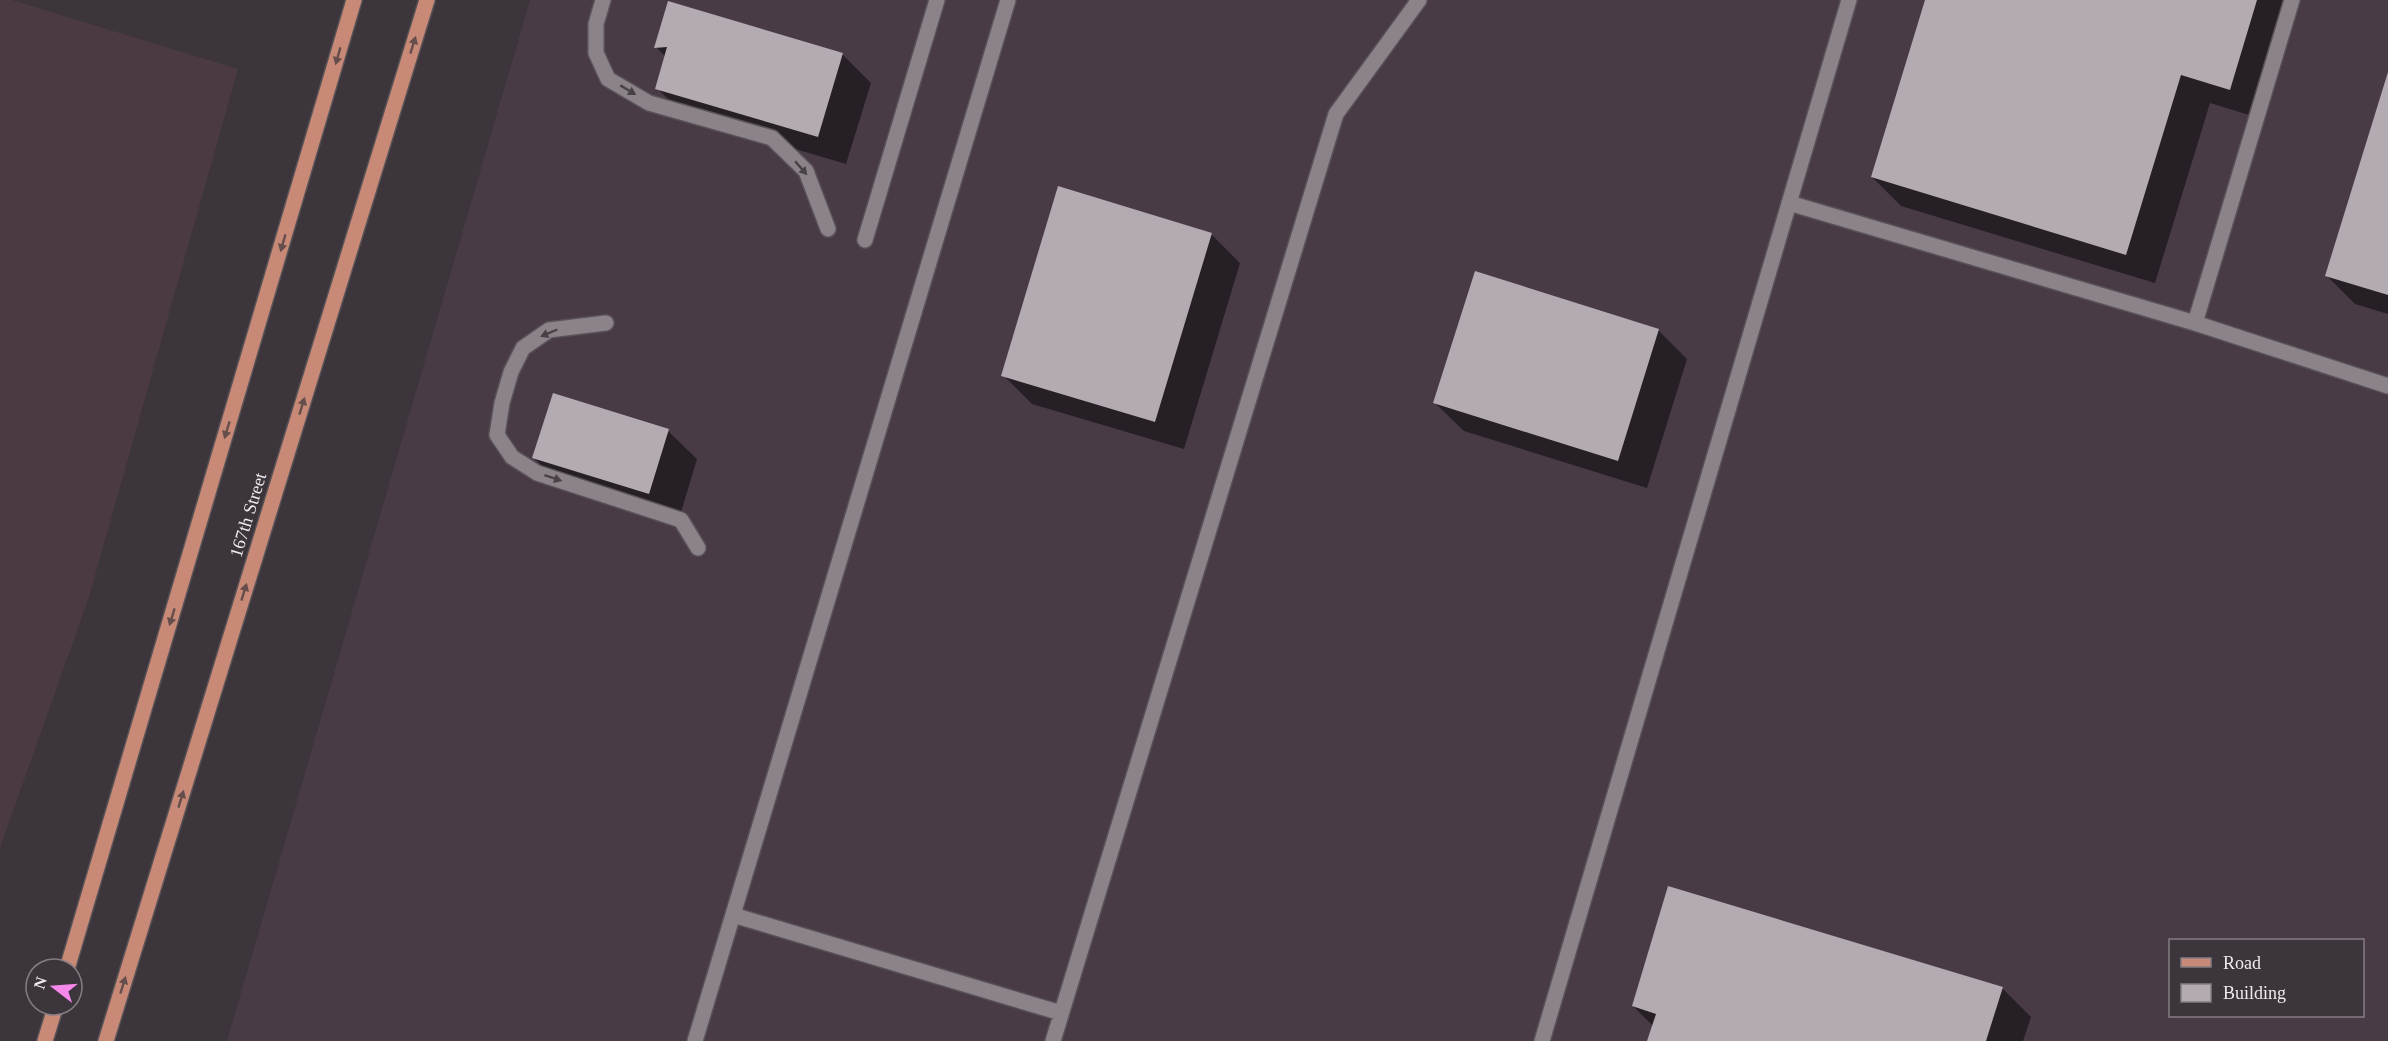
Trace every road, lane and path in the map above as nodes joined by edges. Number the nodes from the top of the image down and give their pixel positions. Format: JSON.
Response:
{"nodes":[{"id":1,"x":354,"y":0,"type":"edge"},
{"id":2,"x":427,"y":0,"type":"edge"},
{"id":3,"x":603,"y":0,"type":"edge"},
{"id":4,"x":937,"y":0,"type":"edge"},
{"id":5,"x":1008,"y":0,"type":"edge"},
{"id":6,"x":1419,"y":0,"type":"edge"},
{"id":7,"x":1849,"y":0,"type":"edge"},
{"id":8,"x":2292,"y":0,"type":"edge"},
{"id":9,"x":1789,"y":202,"type":"junction"},
{"id":10,"x":828,"y":229,"type":"dead end"},
{"id":11,"x":865,"y":240,"type":"dead end"},
{"id":12,"x":606,"y":323,"type":"dead end"},
{"id":13,"x":2196,"y":323,"type":"junction"},
{"id":14,"x":2388,"y":386,"type":"edge"},
{"id":15,"x":698,"y":548,"type":"dead end"},
{"id":16,"x":733,"y":915,"type":"junction"},
{"id":17,"x":71,"y":957,"type":"edge"},
{"id":18,"x":1061,"y":1013,"type":"junction"},
{"id":19,"x":52,"y":1017,"type":"edge"},
{"id":20,"x":45,"y":1041,"type":"edge"},
{"id":21,"x":106,"y":1041,"type":"edge"},
{"id":22,"x":695,"y":1041,"type":"edge"},
{"id":23,"x":1053,"y":1041,"type":"edge"},
{"id":24,"x":1542,"y":1041,"type":"edge"}],
"edges":[{"from":1,"to":17,"type":"main road","one_way":true},
{"from":21,"to":2,"type":"main road","name":"167th Street","one_way":true},
{"from":3,"to":10,"type":"lane","one_way":true},
{"from":4,"to":11,"type":"lane"},
{"from":5,"to":16,"type":"lane"},
{"from":6,"to":18,"type":"lane"},
{"from":7,"to":9,"type":"lane"},
{"from":8,"to":13,"type":"lane"},
{"from":9,"to":13,"type":"lane"},
{"from":9,"to":24,"type":"lane"},
{"from":12,"to":15,"type":"lane","one_way":true},
{"from":13,"to":14,"type":"lane"},
{"from":16,"to":18,"type":"lane"},
{"from":16,"to":22,"type":"lane"},
{"from":18,"to":23,"type":"lane"},
{"from":19,"to":20,"type":"main road"}]}
